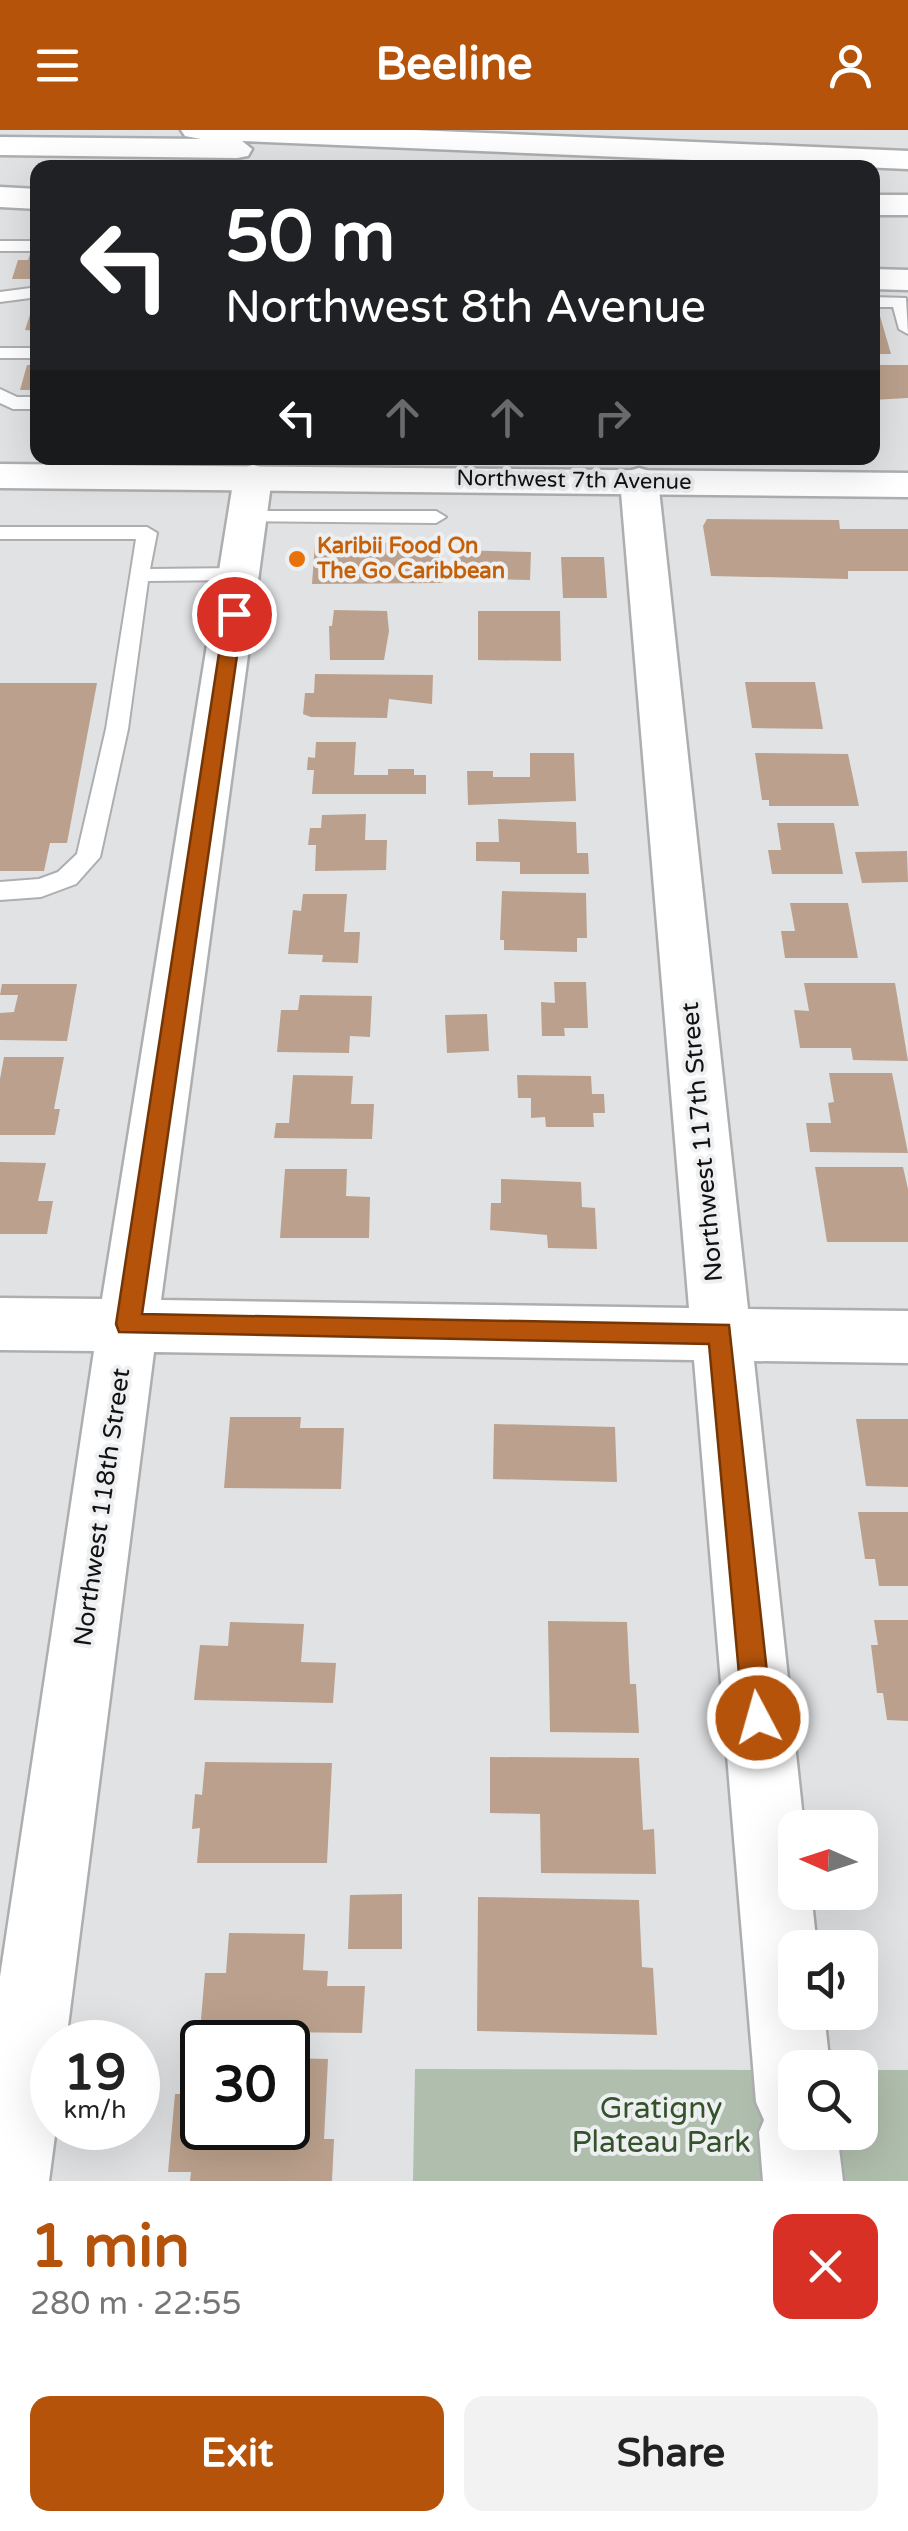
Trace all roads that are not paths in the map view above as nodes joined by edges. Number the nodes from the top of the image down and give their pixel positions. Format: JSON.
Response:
{"nodes":[{"id":1,"x":196,"y":130,"type":"edge"},
{"id":2,"x":727,"y":130,"type":"edge"},
{"id":3,"x":908,"y":139,"type":"edge"},
{"id":4,"x":0,"y":146,"type":"edge"},
{"id":5,"x":514,"y":160,"type":"edge"},
{"id":6,"x":908,"y":160,"type":"edge"},
{"id":7,"x":880,"y":176,"type":"edge"},
{"id":8,"x":908,"y":178,"type":"edge"},
{"id":9,"x":0,"y":198,"type":"edge"},
{"id":10,"x":30,"y":199,"type":"edge"},
{"id":11,"x":880,"y":205,"type":"edge"},
{"id":12,"x":908,"y":205,"type":"edge"},
{"id":13,"x":0,"y":246,"type":"edge"},
{"id":14,"x":30,"y":246,"type":"edge"},
{"id":15,"x":880,"y":279,"type":"edge"},
{"id":16,"x":908,"y":280,"type":"edge"},
{"id":17,"x":30,"y":293,"type":"edge"},
{"id":18,"x":0,"y":296,"type":"edge"},
{"id":19,"x":880,"y":302,"type":"edge"},
{"id":20,"x":908,"y":328,"type":"edge"},
{"id":21,"x":3,"y":353,"type":"edge"},
{"id":22,"x":30,"y":353,"type":"edge"},
{"id":23,"x":0,"y":376,"type":"edge"},
{"id":24,"x":0,"y":395,"type":"edge"},
{"id":25,"x":30,"y":403,"type":"edge"},
{"id":26,"x":0,"y":438,"type":"edge"},
{"id":27,"x":30,"y":438,"type":"edge"},
{"id":28,"x":400,"y":465,"type":"edge"},
{"id":29,"x":691,"y":465,"type":"edge"},
{"id":30,"x":0,"y":476,"type":"edge"},
{"id":31,"x":353,"y":478,"type":"junction"},
{"id":32,"x":639,"y":480,"type":"junction"},
{"id":33,"x":908,"y":484,"type":"edge"},
{"id":34,"x":250,"y":497,"type":"junction"},
{"id":35,"x":351,"y":517,"type":"junction"},
{"id":36,"x":436,"y":517,"type":"dead end"},
{"id":37,"x":0,"y":532,"type":"edge"},
{"id":38,"x":139,"y":574,"type":"junction"},
{"id":39,"x":240,"y":574,"type":"junction"},
{"id":40,"x":0,"y":891,"type":"edge"},
{"id":41,"x":0,"y":1324,"type":"edge"},
{"id":42,"x":128,"y":1324,"type":"junction"},
{"id":43,"x":720,"y":1333,"type":"junction"},
{"id":44,"x":908,"y":1337,"type":"edge"},
{"id":45,"x":790,"y":2050,"type":"edge"},
{"id":46,"x":800,"y":2150,"type":"edge"},
{"id":47,"x":8,"y":2181,"type":"edge"},
{"id":48,"x":803,"y":2181,"type":"edge"}],
"edges":[{"from":1,"to":6,"type":"main road"},
{"from":2,"to":3,"type":"main road"},
{"from":4,"to":5,"type":"main road"},
{"from":7,"to":8,"type":"main road"},
{"from":9,"to":10,"type":"main road"},
{"from":11,"to":12,"type":"main road"},
{"from":13,"to":14,"type":"lane"},
{"from":15,"to":16,"type":"main road"},
{"from":17,"to":18,"type":"lane"},
{"from":19,"to":20,"type":"lane"},
{"from":21,"to":22,"type":"lane"},
{"from":21,"to":23,"type":"lane"},
{"from":24,"to":25,"type":"lane"},
{"from":26,"to":27,"type":"main road"},
{"from":28,"to":31,"type":"main road"},
{"from":29,"to":32,"type":"main road"},
{"from":30,"to":34,"type":"main road","name":"Northwest 7th Avenue"},
{"from":31,"to":32,"type":"main road","name":"Northwest 7th Avenue"},
{"from":31,"to":34,"type":"main road","name":"Northwest 7th Avenue"},
{"from":31,"to":35,"type":"lane"},
{"from":32,"to":33,"type":"main road","name":"Northwest 7th Avenue"},
{"from":32,"to":43,"type":"main road","name":"Northwest 117th Street"},
{"from":34,"to":35,"type":"lane"},
{"from":34,"to":39,"type":"main road","name":"Northwest 118th Street"},
{"from":35,"to":36,"type":"lane"},
{"from":37,"to":38,"type":"lane"},
{"from":38,"to":39,"type":"lane"},
{"from":38,"to":40,"type":"lane"},
{"from":39,"to":42,"type":"main road","name":"Northwest 118th Street"},
{"from":41,"to":42,"type":"main road"},
{"from":42,"to":43,"type":"main road"},
{"from":42,"to":47,"type":"main road","name":"Northwest 118th Street"},
{"from":43,"to":44,"type":"main road"},
{"from":43,"to":45,"type":"main road","name":"Northwest 117th Street"},
{"from":46,"to":48,"type":"main road"}]}
